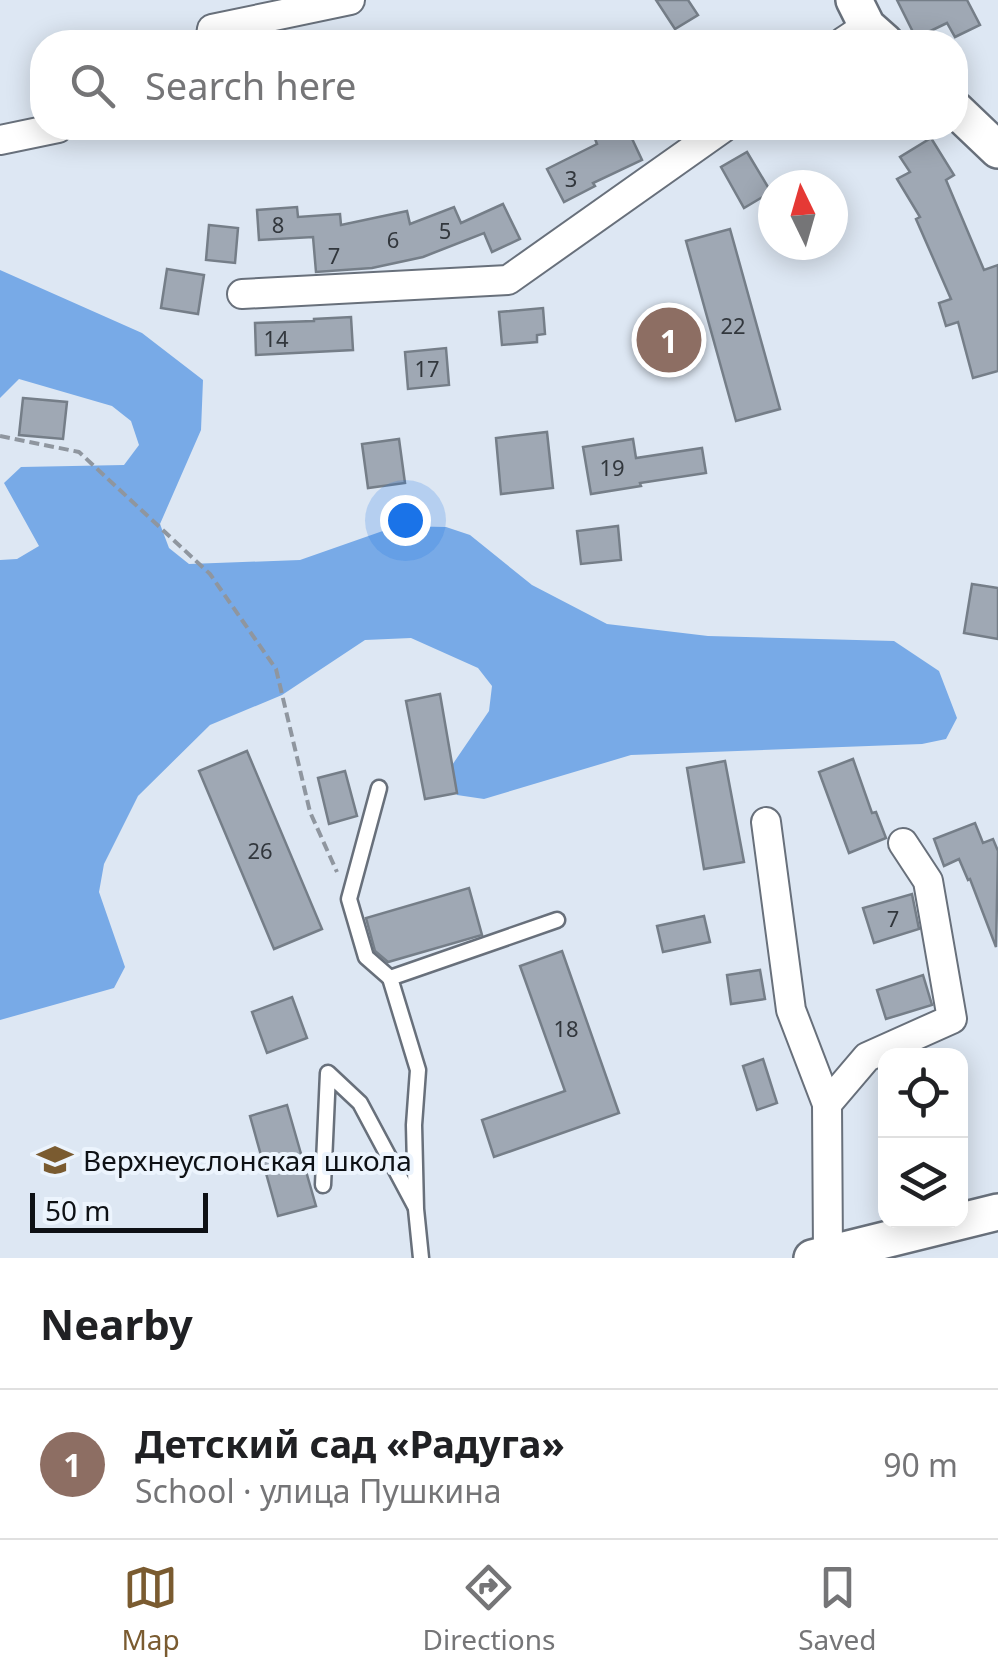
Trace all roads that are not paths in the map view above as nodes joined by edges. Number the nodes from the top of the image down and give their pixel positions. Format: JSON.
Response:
{"nodes":[{"id":1,"x":350,"y":0,"type":"edge"},
{"id":2,"x":212,"y":30,"type":"edge"},
{"id":3,"x":968,"y":121,"type":"edge"},
{"id":4,"x":30,"y":134,"type":"edge"},
{"id":5,"x":0,"y":140,"type":"edge"},
{"id":6,"x":706,"y":140,"type":"edge"},
{"id":7,"x":998,"y":150,"type":"edge"},
{"id":8,"x":242,"y":294,"type":"dead end"},
{"id":9,"x":380,"y":788,"type":"dead end"},
{"id":10,"x":766,"y":822,"type":"dead end"},
{"id":11,"x":903,"y":843,"type":"dead end"},
{"id":12,"x":558,"y":920,"type":"dead end"},
{"id":13,"x":390,"y":978,"type":"junction"},
{"id":14,"x":827,"y":1104,"type":"junction"},
{"id":15,"x":323,"y":1186,"type":"dead end"},
{"id":16,"x":416,"y":1209,"type":"junction"},
{"id":17,"x":998,"y":1212,"type":"edge"},
{"id":18,"x":820,"y":1256,"type":"edge"},
{"id":19,"x":421,"y":1258,"type":"edge"}],
"edges":[{"from":1,"to":2,"type":"street"},
{"from":3,"to":7,"type":"street"},
{"from":4,"to":5,"type":"street"},
{"from":6,"to":8,"type":"street"},
{"from":9,"to":13,"type":"lane"},
{"from":10,"to":14,"type":"street"},
{"from":11,"to":14,"type":"street"},
{"from":12,"to":13,"type":"lane"},
{"from":13,"to":16,"type":"lane"},
{"from":14,"to":18,"type":"street"},
{"from":15,"to":16,"type":"lane"},
{"from":16,"to":19,"type":"lane"},
{"from":17,"to":18,"type":"street"}]}
